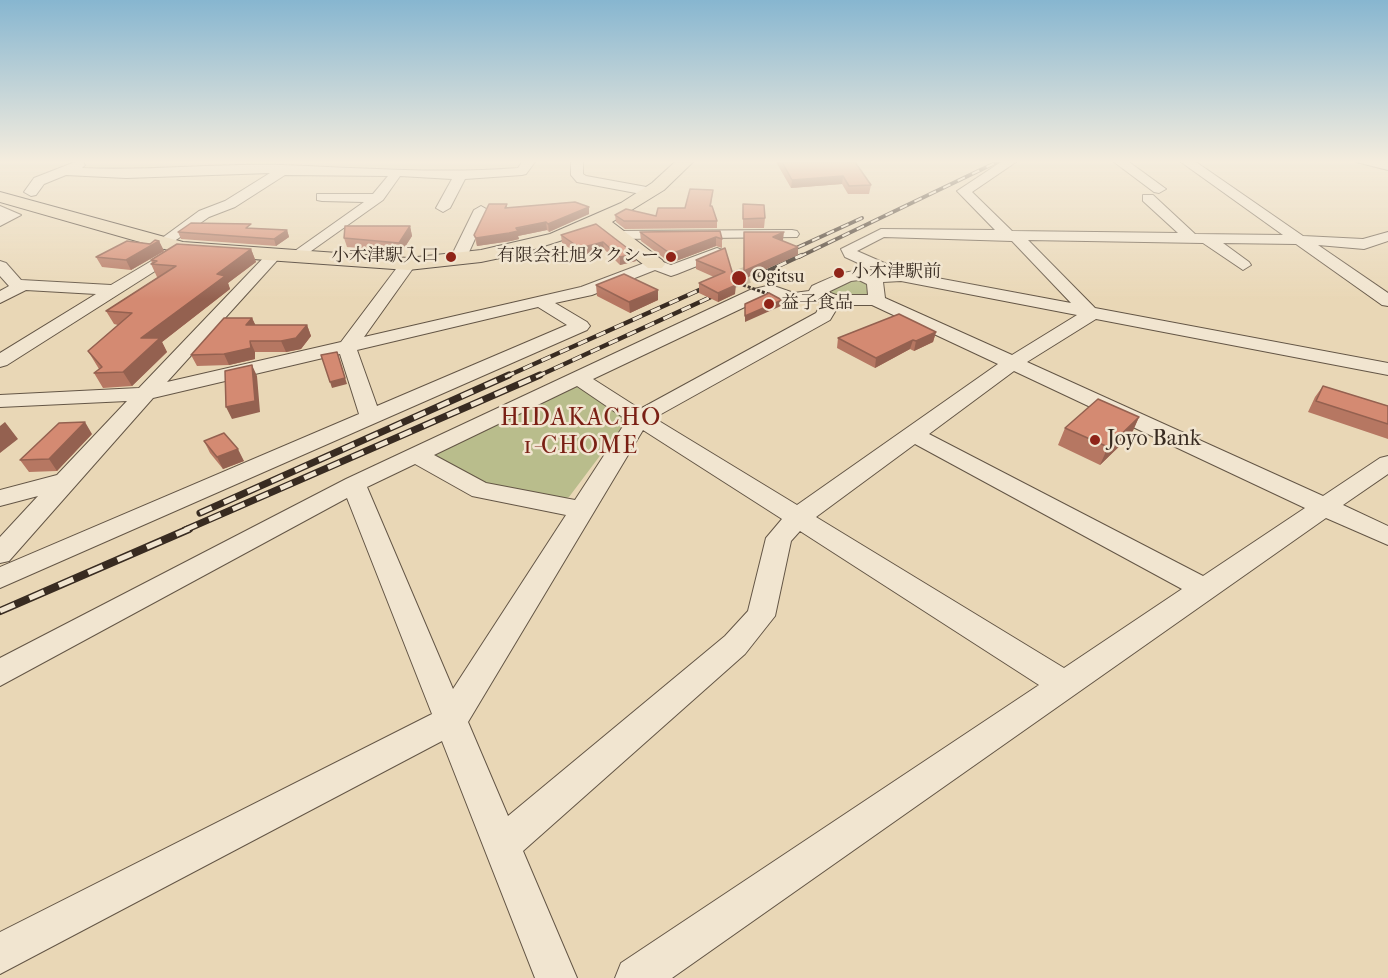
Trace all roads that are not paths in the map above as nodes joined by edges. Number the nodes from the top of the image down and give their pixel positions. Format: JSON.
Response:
{"nodes":[{"id":1,"x":37,"y":208,"type":"edge"},
{"id":2,"x":221,"y":208,"type":"edge"},
{"id":3,"x":363,"y":208,"type":"edge"},
{"id":4,"x":623,"y":208,"type":"edge"},
{"id":5,"x":982,"y":208,"type":"edge"},
{"id":6,"x":1165,"y":208,"type":"edge"},
{"id":7,"x":1255,"y":208,"type":"edge"},
{"id":8,"x":0,"y":210,"type":"edge"},
{"id":9,"x":481,"y":210,"type":"dead end"},
{"id":10,"x":599,"y":221,"type":"junction"},
{"id":11,"x":0,"y":222,"type":"edge"},
{"id":12,"x":792,"y":234,"type":"dead end"},
{"id":13,"x":616,"y":235,"type":"junction"},
{"id":14,"x":1388,"y":236,"type":"edge"},
{"id":15,"x":1013,"y":237,"type":"junction"},
{"id":16,"x":1192,"y":239,"type":"junction"},
{"id":17,"x":1209,"y":240,"type":"junction"},
{"id":18,"x":1303,"y":240,"type":"junction"},
{"id":19,"x":172,"y":246,"type":"junction"},
{"id":20,"x":717,"y":252,"type":"edge"},
{"id":21,"x":274,"y":255,"type":"junction"},
{"id":22,"x":297,"y":256,"type":"junction"},
{"id":23,"x":457,"y":261,"type":"junction"},
{"id":24,"x":408,"y":264,"type":"junction"},
{"id":25,"x":654,"y":264,"type":"junction"},
{"id":26,"x":1243,"y":265,"type":"dead end"},
{"id":27,"x":0,"y":266,"type":"edge"},
{"id":28,"x":901,"y":276,"type":"junction"},
{"id":29,"x":22,"y":285,"type":"junction"},
{"id":30,"x":113,"y":290,"type":"junction"},
{"id":31,"x":874,"y":290,"type":"junction"},
{"id":32,"x":0,"y":298,"type":"edge"},
{"id":33,"x":826,"y":298,"type":"junction"},
{"id":34,"x":1388,"y":301,"type":"edge"},
{"id":35,"x":541,"y":302,"type":"junction"},
{"id":36,"x":1090,"y":314,"type":"junction"},
{"id":37,"x":347,"y":347,"type":"junction"},
{"id":38,"x":0,"y":361,"type":"edge"},
{"id":39,"x":1013,"y":363,"type":"junction"},
{"id":40,"x":1388,"y":369,"type":"edge"},
{"id":41,"x":578,"y":378,"type":"junction"},
{"id":42,"x":143,"y":394,"type":"junction"},
{"id":43,"x":0,"y":401,"type":"edge"},
{"id":44,"x":370,"y":416,"type":"junction"},
{"id":45,"x":639,"y":418,"type":"junction"},
{"id":46,"x":912,"y":434,"type":"junction"},
{"id":47,"x":416,"y":455,"type":"junction"},
{"id":48,"x":1388,"y":463,"type":"edge"},
{"id":49,"x":65,"y":480,"type":"junction"},
{"id":50,"x":354,"y":484,"type":"junction"},
{"id":51,"x":0,"y":498,"type":"edge"},
{"id":52,"x":1324,"y":507,"type":"junction"},
{"id":53,"x":582,"y":510,"type":"junction"},
{"id":54,"x":798,"y":517,"type":"junction"},
{"id":55,"x":1388,"y":536,"type":"edge"},
{"id":56,"x":0,"y":555,"type":"edge"},
{"id":57,"x":0,"y":578,"type":"edge"},
{"id":58,"x":1205,"y":589,"type":"junction"},
{"id":59,"x":0,"y":673,"type":"edge"},
{"id":60,"x":1064,"y":684,"type":"junction"},
{"id":61,"x":451,"y":720,"type":"junction"},
{"id":62,"x":502,"y":845,"type":"junction"},
{"id":63,"x":0,"y":954,"type":"edge"},
{"id":64,"x":556,"y":978,"type":"edge"},
{"id":65,"x":636,"y":978,"type":"edge"}],
"edges":[{"from":1,"to":19,"type":"main road"},
{"from":2,"to":19,"type":"street"},
{"from":3,"to":22,"type":"street"},
{"from":4,"to":10,"type":"main road"},
{"from":5,"to":15,"type":"street"},
{"from":6,"to":16,"type":"street"},
{"from":7,"to":18,"type":"street"},
{"from":8,"to":11,"type":"street"},
{"from":9,"to":23,"type":"street"},
{"from":10,"to":13,"type":"main road"},
{"from":10,"to":23,"type":"main road"},
{"from":12,"to":13,"type":"street"},
{"from":13,"to":25,"type":"main road"},
{"from":14,"to":18,"type":"street"},
{"from":15,"to":16,"type":"street"},
{"from":15,"to":28,"type":"street"},
{"from":15,"to":36,"type":"street"},
{"from":16,"to":17,"type":"street"},
{"from":17,"to":18,"type":"street"},
{"from":17,"to":26,"type":"street"},
{"from":18,"to":34,"type":"street"},
{"from":19,"to":21,"type":"main road"},
{"from":19,"to":30,"type":"street"},
{"from":20,"to":25,"type":"street"},
{"from":21,"to":22,"type":"main road"},
{"from":21,"to":42,"type":"street"},
{"from":22,"to":24,"type":"main road"},
{"from":23,"to":24,"type":"main road"},
{"from":24,"to":37,"type":"street"},
{"from":25,"to":35,"type":"street"},
{"from":27,"to":29,"type":"street"},
{"from":28,"to":31,"type":"street"},
{"from":28,"to":36,"type":"street"},
{"from":29,"to":30,"type":"street"},
{"from":29,"to":32,"type":"street"},
{"from":30,"to":38,"type":"street"},
{"from":31,"to":33,"type":"street"},
{"from":31,"to":33,"type":"street"},
{"from":31,"to":39,"type":"street"},
{"from":33,"to":41,"type":"street"},
{"from":33,"to":45,"type":"street"},
{"from":35,"to":37,"type":"street"},
{"from":35,"to":44,"type":"street"},
{"from":36,"to":39,"type":"street"},
{"from":36,"to":40,"type":"street"},
{"from":37,"to":42,"type":"street"},
{"from":37,"to":44,"type":"street"},
{"from":39,"to":46,"type":"street"},
{"from":39,"to":52,"type":"street"},
{"from":41,"to":45,"type":"street"},
{"from":41,"to":47,"type":"street"},
{"from":42,"to":43,"type":"street"},
{"from":42,"to":49,"type":"street"},
{"from":44,"to":57,"type":"street"},
{"from":45,"to":53,"type":"street"},
{"from":45,"to":54,"type":"street"},
{"from":46,"to":54,"type":"street"},
{"from":46,"to":58,"type":"street"},
{"from":47,"to":50,"type":"street"},
{"from":47,"to":53,"type":"street"},
{"from":48,"to":52,"type":"street"},
{"from":49,"to":51,"type":"street"},
{"from":49,"to":56,"type":"street"},
{"from":50,"to":59,"type":"street"},
{"from":50,"to":61,"type":"street"},
{"from":52,"to":55,"type":"street"},
{"from":52,"to":58,"type":"street"},
{"from":53,"to":61,"type":"street"},
{"from":54,"to":60,"type":"street"},
{"from":54,"to":62,"type":"street"},
{"from":58,"to":60,"type":"street"},
{"from":60,"to":65,"type":"street"},
{"from":61,"to":62,"type":"street"},
{"from":61,"to":63,"type":"street"},
{"from":62,"to":64,"type":"street"}]}
